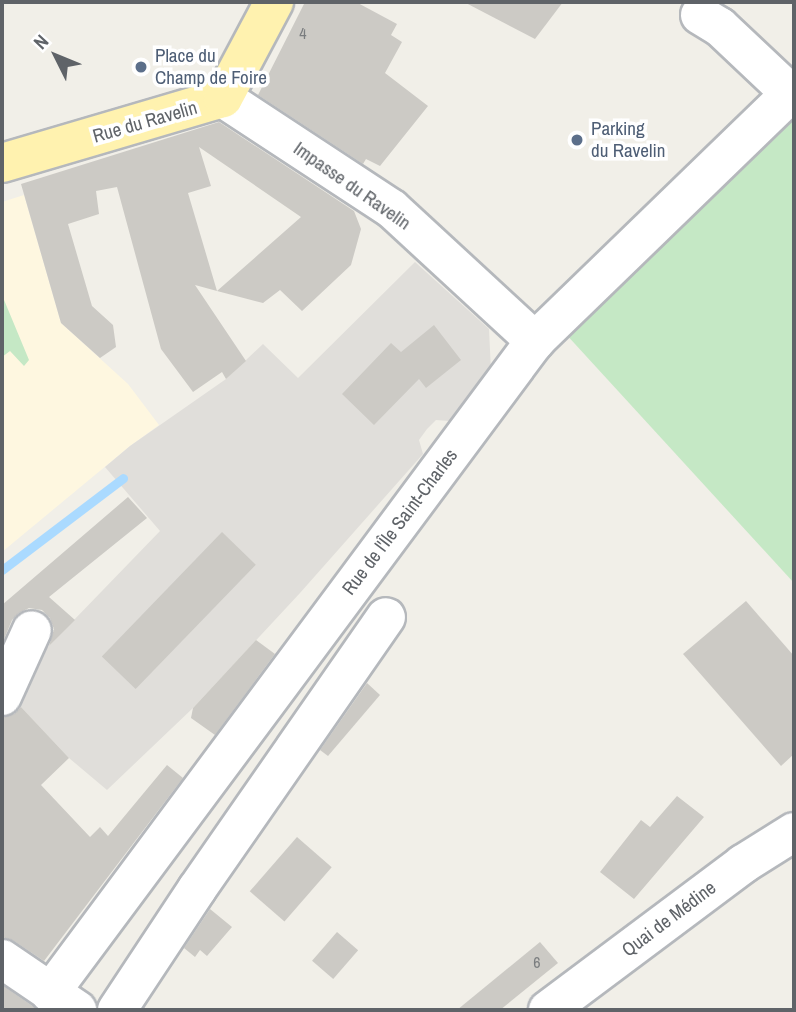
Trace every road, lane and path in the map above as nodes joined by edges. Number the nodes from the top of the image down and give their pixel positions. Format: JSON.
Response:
{"nodes":[{"id":1,"x":274,"y":2,"type":"edge"},
{"id":2,"x":700,"y":15,"type":"dead end"},
{"id":3,"x":792,"y":92,"type":"edge"},
{"id":4,"x":223,"y":98,"type":"junction"},
{"id":5,"x":2,"y":163,"type":"edge"},
{"id":6,"x":535,"y":341,"type":"junction"},
{"id":7,"x":386,"y":617,"type":"dead end"},
{"id":8,"x":32,"y":630,"type":"dead end"},
{"id":9,"x":2,"y":696,"type":"edge"},
{"id":10,"x":794,"y":832,"type":"edge"},
{"id":11,"x":2,"y":959,"type":"edge"},
{"id":12,"x":63,"y":1001,"type":"edge"},
{"id":13,"x":117,"y":1010,"type":"edge"},
{"id":14,"x":548,"y":1010,"type":"edge"}],
"edges":[{"from":1,"to":4,"type":"main road","name":"Rue du Ravelin"},
{"from":2,"to":3,"type":"street"},
{"from":3,"to":6,"type":"street","name":"Rue de l'Île Saint-Charles"},
{"from":4,"to":5,"type":"main road","name":"Rue du Ravelin"},
{"from":4,"to":6,"type":"street","name":"Impasse du Ravelin"},
{"from":6,"to":12,"type":"street","name":"Rue de l'Île Saint-Charles"},
{"from":7,"to":13,"type":"street"},
{"from":8,"to":9,"type":"street"},
{"from":10,"to":14,"type":"street","name":"Quai de Médine"},
{"from":11,"to":12,"type":"street"}]}
